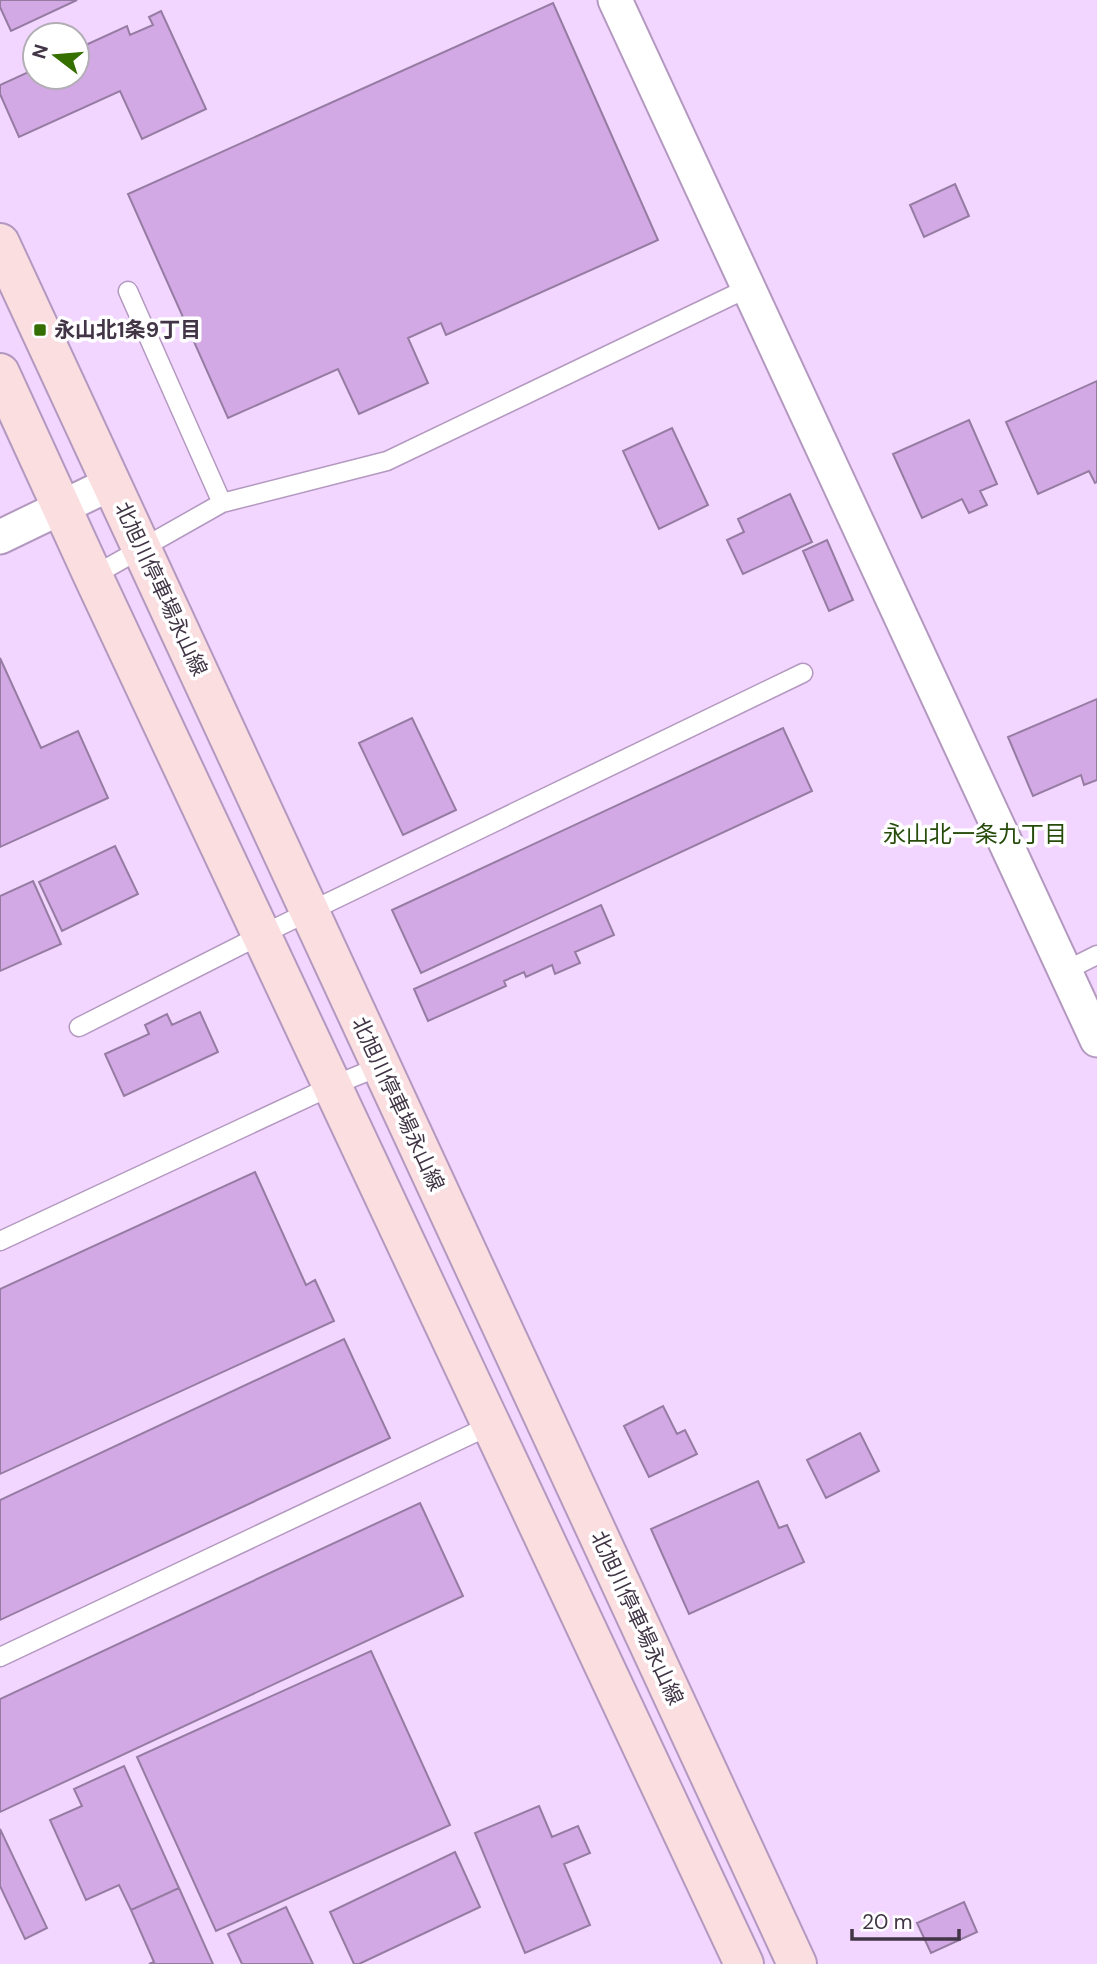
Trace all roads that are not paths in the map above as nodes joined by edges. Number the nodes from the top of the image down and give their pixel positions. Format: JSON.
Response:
{"nodes":[{"id":1,"x":615,"y":0,"type":"edge"},
{"id":2,"x":0,"y":243,"type":"edge"},
{"id":3,"x":748,"y":288,"type":"junction"},
{"id":4,"x":128,"y":291,"type":"dead end"},
{"id":5,"x":0,"y":373,"type":"edge"},
{"id":6,"x":113,"y":483,"type":"junction"},
{"id":7,"x":222,"y":503,"type":"junction"},
{"id":8,"x":62,"y":508,"type":"junction"},
{"id":9,"x":0,"y":537,"type":"edge"},
{"id":10,"x":143,"y":549,"type":"junction"},
{"id":11,"x":93,"y":576,"type":"junction"},
{"id":12,"x":803,"y":673,"type":"dead end"},
{"id":13,"x":310,"y":912,"type":"junction"},
{"id":14,"x":261,"y":935,"type":"junction"},
{"id":15,"x":1097,"y":955,"type":"edge"},
{"id":16,"x":1065,"y":971,"type":"junction"},
{"id":17,"x":79,"y":1027,"type":"dead end"},
{"id":18,"x":1097,"y":1040,"type":"edge"},
{"id":19,"x":381,"y":1066,"type":"junction"},
{"id":20,"x":332,"y":1086,"type":"junction"},
{"id":21,"x":0,"y":1241,"type":"edge"},
{"id":22,"x":491,"y":1425,"type":"junction"},
{"id":23,"x":0,"y":1657,"type":"edge"},
{"id":24,"x":744,"y":1964,"type":"edge"},
{"id":25,"x":797,"y":1964,"type":"edge"}],
"edges":[{"from":1,"to":3,"type":"street"},
{"from":2,"to":6,"type":"main road","name":"北旭川停車場永山線"},
{"from":3,"to":7,"type":"lane"},
{"from":3,"to":16,"type":"street"},
{"from":4,"to":7,"type":"lane"},
{"from":5,"to":8,"type":"main road"},
{"from":6,"to":8,"type":"street"},
{"from":6,"to":10,"type":"main road","name":"北旭川停車場永山線"},
{"from":7,"to":10,"type":"lane"},
{"from":8,"to":9,"type":"street"},
{"from":8,"to":11,"type":"main road"},
{"from":10,"to":11,"type":"lane"},
{"from":10,"to":13,"type":"main road","name":"北旭川停車場永山線"},
{"from":11,"to":14,"type":"main road"},
{"from":12,"to":13,"type":"lane"},
{"from":13,"to":14,"type":"lane"},
{"from":13,"to":19,"type":"main road","name":"北旭川停車場永山線"},
{"from":14,"to":17,"type":"lane"},
{"from":14,"to":20,"type":"main road"},
{"from":15,"to":16,"type":"lane"},
{"from":16,"to":18,"type":"street"},
{"from":19,"to":20,"type":"lane"},
{"from":19,"to":25,"type":"main road","name":"北旭川停車場永山線"},
{"from":20,"to":21,"type":"lane"},
{"from":20,"to":22,"type":"main road"},
{"from":22,"to":23,"type":"lane"},
{"from":22,"to":24,"type":"main road"}]}
